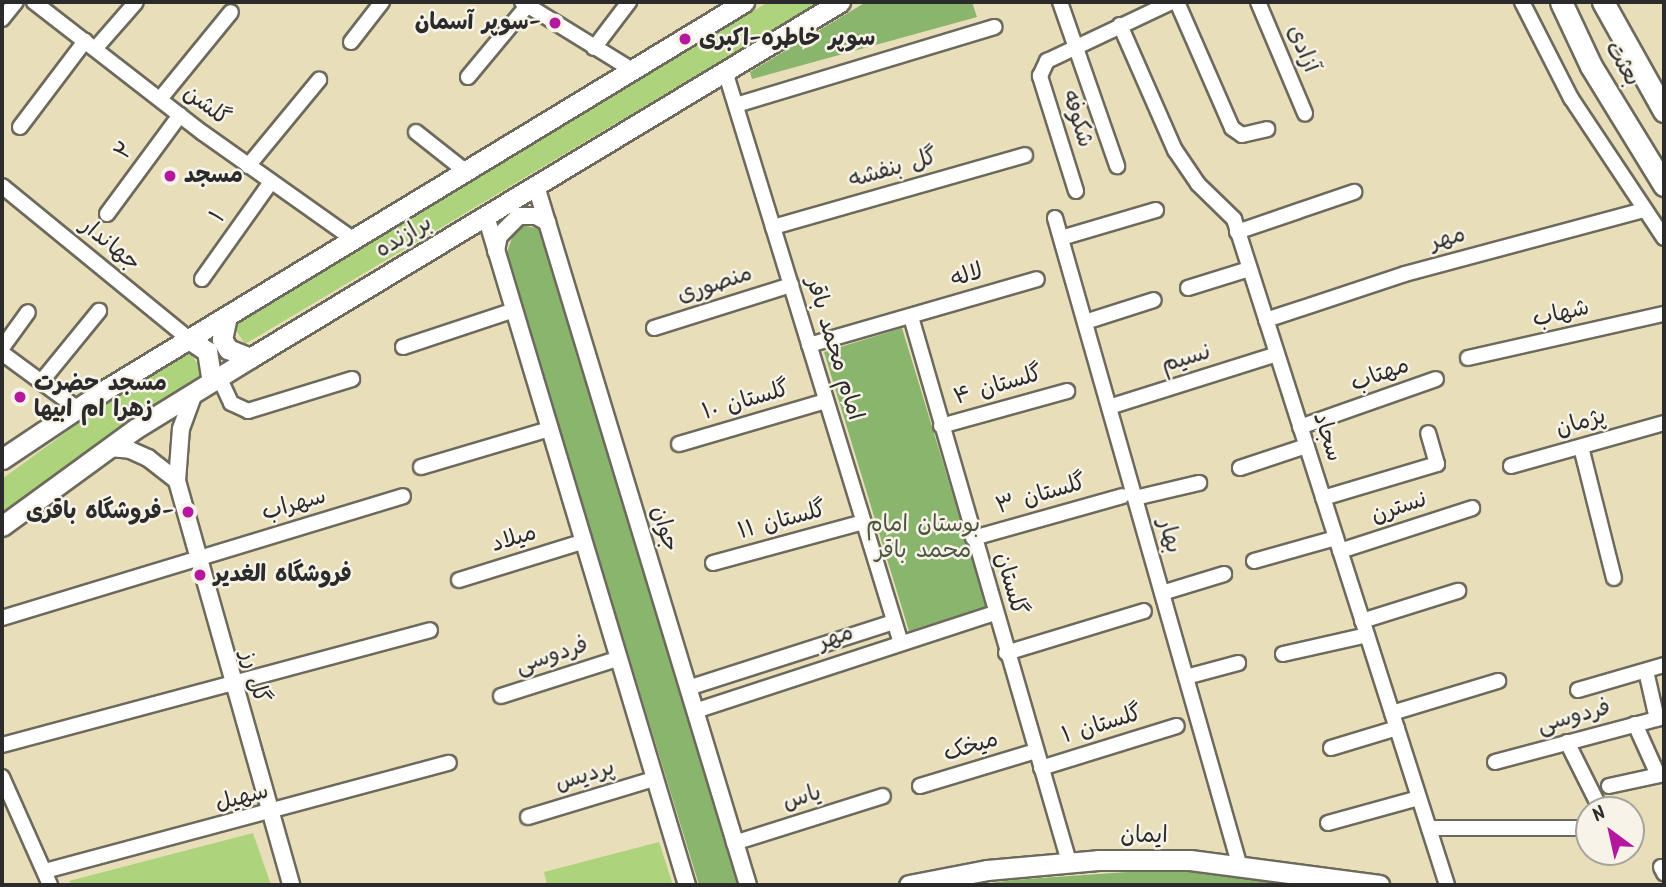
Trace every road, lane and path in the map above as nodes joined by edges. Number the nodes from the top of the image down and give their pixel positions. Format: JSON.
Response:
{"nodes":[{"id":1,"x":16,"y":2,"type":"edge"},
{"id":2,"x":34,"y":2,"type":"edge"},
{"id":3,"x":136,"y":2,"type":"edge"},
{"id":4,"x":382,"y":2,"type":"edge"},
{"id":5,"x":629,"y":2,"type":"edge"},
{"id":6,"x":744,"y":2,"type":"edge"},
{"id":7,"x":840,"y":2,"type":"edge"},
{"id":8,"x":1060,"y":2,"type":"edge"},
{"id":9,"x":1174,"y":2,"type":"edge"},
{"id":10,"x":1258,"y":2,"type":"edge"},
{"id":11,"x":1522,"y":2,"type":"edge"},
{"id":12,"x":1561,"y":2,"type":"edge"},
{"id":13,"x":1603,"y":2,"type":"edge"},
{"id":14,"x":524,"y":4,"type":"edge"},
{"id":15,"x":231,"y":12,"type":"dead end"},
{"id":16,"x":2,"y":19,"type":"edge"},
{"id":17,"x":1120,"y":25,"type":"junction"},
{"id":18,"x":995,"y":27,"type":"dead end"},
{"id":19,"x":351,"y":42,"type":"dead end"},
{"id":20,"x":90,"y":45,"type":"junction"},
{"id":21,"x":1077,"y":46,"type":"junction"},
{"id":22,"x":594,"y":48,"type":"junction"},
{"id":23,"x":632,"y":70,"type":"junction"},
{"id":24,"x":725,"y":71,"type":"junction"},
{"id":25,"x":468,"y":77,"type":"dead end"},
{"id":26,"x":319,"y":80,"type":"dead end"},
{"id":27,"x":160,"y":99,"type":"junction"},
{"id":28,"x":736,"y":105,"type":"junction"},
{"id":29,"x":1664,"y":111,"type":"edge"},
{"id":30,"x":1305,"y":113,"type":"dead end"},
{"id":31,"x":180,"y":115,"type":"junction"},
{"id":32,"x":20,"y":127,"type":"dead end"},
{"id":33,"x":1267,"y":129,"type":"dead end"},
{"id":34,"x":416,"y":132,"type":"dead end"},
{"id":35,"x":1025,"y":155,"type":"dead end"},
{"id":36,"x":248,"y":166,"type":"junction"},
{"id":37,"x":1117,"y":166,"type":"dead end"},
{"id":38,"x":464,"y":170,"type":"junction"},
{"id":39,"x":271,"y":182,"type":"junction"},
{"id":40,"x":1664,"y":185,"type":"edge"},
{"id":41,"x":536,"y":186,"type":"junction"},
{"id":42,"x":2,"y":187,"type":"edge"},
{"id":43,"x":1076,"y":191,"type":"dead end"},
{"id":44,"x":1354,"y":192,"type":"dead end"},
{"id":45,"x":1156,"y":210,"type":"dead end"},
{"id":46,"x":1644,"y":210,"type":"junction"},
{"id":47,"x":107,"y":214,"type":"dead end"},
{"id":48,"x":486,"y":216,"type":"junction"},
{"id":49,"x":1055,"y":218,"type":"dead end"},
{"id":50,"x":547,"y":222,"type":"junction"},
{"id":51,"x":773,"y":228,"type":"junction"},
{"id":52,"x":1237,"y":232,"type":"junction"},
{"id":53,"x":1061,"y":238,"type":"junction"},
{"id":54,"x":1664,"y":238,"type":"edge"},
{"id":55,"x":354,"y":240,"type":"junction"},
{"id":56,"x":496,"y":251,"type":"junction"},
{"id":57,"x":1250,"y":269,"type":"junction"},
{"id":58,"x":202,"y":279,"type":"dead end"},
{"id":59,"x":1037,"y":279,"type":"dead end"},
{"id":60,"x":791,"y":285,"type":"junction"},
{"id":61,"x":1188,"y":288,"type":"dead end"},
{"id":62,"x":1154,"y":300,"type":"dead end"},
{"id":63,"x":514,"y":310,"type":"junction"},
{"id":64,"x":99,"y":311,"type":"dead end"},
{"id":65,"x":27,"y":312,"type":"dead end"},
{"id":66,"x":1664,"y":314,"type":"edge"},
{"id":67,"x":227,"y":316,"type":"junction"},
{"id":68,"x":911,"y":317,"type":"junction"},
{"id":69,"x":1266,"y":320,"type":"junction"},
{"id":70,"x":1084,"y":322,"type":"junction"},
{"id":71,"x":654,"y":328,"type":"dead end"},
{"id":72,"x":190,"y":339,"type":"junction"},
{"id":73,"x":809,"y":345,"type":"junction"},
{"id":74,"x":403,"y":347,"type":"dead end"},
{"id":75,"x":2,"y":350,"type":"edge"},
{"id":76,"x":1277,"y":354,"type":"junction"},
{"id":77,"x":250,"y":358,"type":"junction"},
{"id":78,"x":1468,"y":358,"type":"dead end"},
{"id":79,"x":215,"y":379,"type":"junction"},
{"id":80,"x":352,"y":379,"type":"dead end"},
{"id":81,"x":1436,"y":379,"type":"dead end"},
{"id":82,"x":41,"y":382,"type":"junction"},
{"id":83,"x":1067,"y":391,"type":"dead end"},
{"id":84,"x":194,"y":393,"type":"junction"},
{"id":85,"x":827,"y":401,"type":"junction"},
{"id":86,"x":1109,"y":407,"type":"junction"},
{"id":87,"x":77,"y":408,"type":"junction"},
{"id":88,"x":1664,"y":423,"type":"edge"},
{"id":89,"x":941,"y":426,"type":"junction"},
{"id":90,"x":1300,"y":427,"type":"junction"},
{"id":91,"x":549,"y":429,"type":"junction"},
{"id":92,"x":1428,"y":433,"type":"dead end"},
{"id":93,"x":679,"y":444,"type":"dead end"},
{"id":94,"x":1306,"y":446,"type":"junction"},
{"id":95,"x":1581,"y":447,"type":"junction"},
{"id":96,"x":109,"y":448,"type":"junction"},
{"id":97,"x":2,"y":459,"type":"edge"},
{"id":98,"x":1511,"y":466,"type":"dead end"},
{"id":99,"x":421,"y":467,"type":"dead end"},
{"id":100,"x":1240,"y":468,"type":"dead end"},
{"id":101,"x":177,"y":481,"type":"junction"},
{"id":102,"x":1199,"y":483,"type":"dead end"},
{"id":103,"x":403,"y":496,"type":"dead end"},
{"id":104,"x":1128,"y":497,"type":"junction"},
{"id":105,"x":1323,"y":498,"type":"junction"},
{"id":106,"x":1472,"y":508,"type":"dead end"},
{"id":107,"x":864,"y":522,"type":"junction"},
{"id":108,"x":2,"y":526,"type":"edge"},
{"id":109,"x":973,"y":538,"type":"junction"},
{"id":110,"x":582,"y":542,"type":"junction"},
{"id":111,"x":1338,"y":545,"type":"junction"},
{"id":112,"x":198,"y":557,"type":"junction"},
{"id":113,"x":1254,"y":561,"type":"dead end"},
{"id":114,"x":713,"y":563,"type":"dead end"},
{"id":115,"x":1224,"y":574,"type":"dead end"},
{"id":116,"x":1615,"y":578,"type":"dead end"},
{"id":117,"x":459,"y":580,"type":"dead end"},
{"id":118,"x":1458,"y":591,"type":"dead end"},
{"id":119,"x":1162,"y":593,"type":"junction"},
{"id":120,"x":1144,"y":611,"type":"dead end"},
{"id":121,"x":994,"y":613,"type":"junction"},
{"id":122,"x":2,"y":618,"type":"edge"},
{"id":123,"x":894,"y":622,"type":"junction"},
{"id":124,"x":1364,"y":628,"type":"junction"},
{"id":125,"x":430,"y":630,"type":"dead end"},
{"id":126,"x":900,"y":640,"type":"junction"},
{"id":127,"x":1006,"y":653,"type":"junction"},
{"id":128,"x":1283,"y":653,"type":"dead end"},
{"id":129,"x":617,"y":659,"type":"junction"},
{"id":130,"x":1238,"y":663,"type":"dead end"},
{"id":131,"x":1664,"y":665,"type":"edge"},
{"id":132,"x":1646,"y":671,"type":"junction"},
{"id":133,"x":1186,"y":677,"type":"junction"},
{"id":134,"x":1498,"y":681,"type":"dead end"},
{"id":135,"x":232,"y":684,"type":"junction"},
{"id":136,"x":688,"y":688,"type":"junction"},
{"id":137,"x":1577,"y":690,"type":"dead end"},
{"id":138,"x":501,"y":696,"type":"dead end"},
{"id":139,"x":695,"y":711,"type":"junction"},
{"id":140,"x":1392,"y":713,"type":"junction"},
{"id":141,"x":1661,"y":718,"type":"edge"},
{"id":142,"x":1635,"y":724,"type":"junction"},
{"id":143,"x":1177,"y":726,"type":"dead end"},
{"id":144,"x":1397,"y":728,"type":"junction"},
{"id":145,"x":1567,"y":742,"type":"junction"},
{"id":146,"x":2,"y":745,"type":"edge"},
{"id":147,"x":1331,"y":748,"type":"dead end"},
{"id":148,"x":1035,"y":751,"type":"junction"},
{"id":149,"x":1495,"y":762,"type":"dead end"},
{"id":150,"x":449,"y":763,"type":"dead end"},
{"id":151,"x":1041,"y":768,"type":"junction"},
{"id":152,"x":1661,"y":774,"type":"edge"},
{"id":153,"x":654,"y":779,"type":"junction"},
{"id":154,"x":3,"y":782,"type":"edge"},
{"id":155,"x":920,"y":786,"type":"dead end"},
{"id":156,"x":1609,"y":786,"type":"dead end"},
{"id":157,"x":883,"y":796,"type":"dead end"},
{"id":158,"x":1594,"y":796,"type":"edge"},
{"id":159,"x":1419,"y":798,"type":"junction"},
{"id":160,"x":270,"y":814,"type":"junction"},
{"id":161,"x":528,"y":817,"type":"dead end"},
{"id":162,"x":1328,"y":823,"type":"dead end"},
{"id":163,"x":1429,"y":828,"type":"junction"},
{"id":164,"x":1575,"y":828,"type":"edge"},
{"id":165,"x":734,"y":842,"type":"junction"},
{"id":166,"x":1069,"y":862,"type":"junction"},
{"id":167,"x":1240,"y":867,"type":"junction"},
{"id":168,"x":48,"y":878,"type":"edge"},
{"id":169,"x":291,"y":885,"type":"edge"},
{"id":170,"x":687,"y":885,"type":"edge"},
{"id":171,"x":747,"y":885,"type":"edge"},
{"id":172,"x":909,"y":885,"type":"edge"},
{"id":173,"x":1379,"y":885,"type":"edge"},
{"id":174,"x":1447,"y":885,"type":"edge"}],
"edges":[{"from":1,"to":16,"type":"street"},
{"from":2,"to":20,"type":"street","name":"گلشن"},
{"from":3,"to":20,"type":"street"},
{"from":4,"to":19,"type":"street"},
{"from":5,"to":22,"type":"street"},
{"from":6,"to":23,"type":"main road","name":"برازنده"},
{"from":7,"to":24,"type":"main road","name":"برازنده"},
{"from":8,"to":21,"type":"street"},
{"from":9,"to":17,"type":"street"},
{"from":9,"to":33,"type":"street"},
{"from":10,"to":30,"type":"street","name":"آزادی"},
{"from":11,"to":46,"type":"street"},
{"from":12,"to":40,"type":"main road","name":"بعثت"},
{"from":13,"to":29,"type":"main road","name":"بعثت"},
{"from":14,"to":22,"type":"street"},
{"from":14,"to":25,"type":"street"},
{"from":15,"to":27,"type":"street"},
{"from":17,"to":21,"type":"street"},
{"from":17,"to":52,"type":"street","name":"سجاد"},
{"from":18,"to":28,"type":"street"},
{"from":20,"to":27,"type":"street","name":"گلشن"},
{"from":20,"to":32,"type":"street"},
{"from":21,"to":37,"type":"street"},
{"from":21,"to":43,"type":"street","name":"شکوفه"},
{"from":22,"to":23,"type":"street"},
{"from":23,"to":38,"type":"main road","name":"برازنده"},
{"from":24,"to":28,"type":"street","name":"امام محمد باقر"},
{"from":24,"to":41,"type":"main road","name":"برازنده"},
{"from":26,"to":36,"type":"street"},
{"from":27,"to":31,"type":"street","name":"گلشن"},
{"from":28,"to":51,"type":"street","name":"امام محمد باقر"},
{"from":31,"to":36,"type":"street","name":"گلشن"},
{"from":31,"to":47,"type":"street","name":"۲"},
{"from":34,"to":38,"type":"street"},
{"from":35,"to":51,"type":"street","name":"گل بنفشه"},
{"from":36,"to":39,"type":"street","name":"گلشن"},
{"from":38,"to":55,"type":"main road","name":"برازنده"},
{"from":39,"to":55,"type":"street","name":"گلشن"},
{"from":39,"to":58,"type":"street","name":"۱"},
{"from":41,"to":48,"type":"main road","name":"برازنده"},
{"from":41,"to":50,"type":"street","name":"جوان"},
{"from":42,"to":72,"type":"street","name":"جهاندار"},
{"from":44,"to":52,"type":"street"},
{"from":45,"to":53,"type":"street"},
{"from":46,"to":54,"type":"street"},
{"from":46,"to":69,"type":"street","name":"مهر"},
{"from":48,"to":56,"type":"street"},
{"from":48,"to":77,"type":"main road","name":"برازنده"},
{"from":49,"to":53,"type":"street","name":"بهار"},
{"from":50,"to":56,"type":"street"},
{"from":50,"to":136,"type":"street","name":"جوان"},
{"from":51,"to":60,"type":"street","name":"امام محمد باقر"},
{"from":52,"to":57,"type":"street","name":"سجاد"},
{"from":53,"to":70,"type":"street","name":"بهار"},
{"from":55,"to":67,"type":"main road","name":"برازنده"},
{"from":56,"to":63,"type":"street"},
{"from":57,"to":61,"type":"street"},
{"from":57,"to":69,"type":"street","name":"سجاد"},
{"from":59,"to":68,"type":"street","name":"لاله"},
{"from":60,"to":71,"type":"street","name":"منصوری"},
{"from":60,"to":73,"type":"street","name":"امام محمد باقر"},
{"from":62,"to":70,"type":"street"},
{"from":63,"to":74,"type":"street"},
{"from":63,"to":91,"type":"street"},
{"from":64,"to":82,"type":"street"},
{"from":65,"to":75,"type":"street"},
{"from":66,"to":78,"type":"street","name":"شهاب"},
{"from":67,"to":72,"type":"main road","name":"برازنده"},
{"from":67,"to":77,"type":"main road"},
{"from":68,"to":73,"type":"street","name":"لاله"},
{"from":68,"to":89,"type":"street","name":"گلستان"},
{"from":69,"to":76,"type":"street","name":"سجاد"},
{"from":70,"to":86,"type":"street","name":"بهار"},
{"from":72,"to":79,"type":"main road"},
{"from":72,"to":87,"type":"main road","name":"برازنده"},
{"from":73,"to":85,"type":"street","name":"امام محمد باقر"},
{"from":75,"to":82,"type":"street"},
{"from":76,"to":86,"type":"street","name":"نسیم"},
{"from":76,"to":90,"type":"street","name":"سجاد"},
{"from":77,"to":79,"type":"main road","name":"برازنده"},
{"from":79,"to":80,"type":"street"},
{"from":79,"to":84,"type":"main road","name":"برازنده"},
{"from":81,"to":90,"type":"street","name":"مهتاب"},
{"from":82,"to":87,"type":"street"},
{"from":83,"to":89,"type":"street","name":"گلستان ۴"},
{"from":84,"to":96,"type":"main road","name":"برازنده"},
{"from":84,"to":101,"type":"street","name":"گل رز"},
{"from":85,"to":93,"type":"street","name":"گلستان ۱۰"},
{"from":85,"to":107,"type":"street","name":"امام محمد باقر"},
{"from":86,"to":104,"type":"street","name":"بهار"},
{"from":87,"to":97,"type":"main road","name":"برازنده"},
{"from":88,"to":95,"type":"street","name":"پژمان"},
{"from":89,"to":109,"type":"street","name":"گلستان"},
{"from":90,"to":94,"type":"street","name":"سجاد"},
{"from":91,"to":99,"type":"street"},
{"from":91,"to":110,"type":"street"},
{"from":92,"to":105,"type":"street"},
{"from":94,"to":100,"type":"street"},
{"from":94,"to":105,"type":"street","name":"سجاد"},
{"from":95,"to":98,"type":"street","name":"پژمان"},
{"from":95,"to":116,"type":"street"},
{"from":96,"to":101,"type":"street"},
{"from":96,"to":108,"type":"main road","name":"برازنده"},
{"from":101,"to":112,"type":"street","name":"گل رز"},
{"from":102,"to":104,"type":"street","name":"گلستان ۳"},
{"from":103,"to":112,"type":"street","name":"سهراب"},
{"from":104,"to":109,"type":"street","name":"گلستان ۳"},
{"from":104,"to":119,"type":"street","name":"بهار"},
{"from":105,"to":111,"type":"street","name":"سجاد"},
{"from":106,"to":111,"type":"street","name":"نسترن"},
{"from":107,"to":114,"type":"street","name":"گلستان ۱۱"},
{"from":107,"to":123,"type":"street","name":"امام محمد باقر"},
{"from":109,"to":121,"type":"street","name":"گلستان"},
{"from":110,"to":117,"type":"street","name":"میلاد"},
{"from":110,"to":129,"type":"street"},
{"from":111,"to":113,"type":"street","name":"نسترن"},
{"from":111,"to":124,"type":"street","name":"سجاد"},
{"from":112,"to":122,"type":"street","name":"سهراب"},
{"from":112,"to":135,"type":"street","name":"گل رز"},
{"from":115,"to":119,"type":"street"},
{"from":118,"to":124,"type":"street"},
{"from":119,"to":133,"type":"street","name":"بهار"},
{"from":120,"to":127,"type":"street"},
{"from":121,"to":126,"type":"street","name":"مهر"},
{"from":121,"to":127,"type":"street","name":"گلستان"},
{"from":123,"to":126,"type":"street","name":"امام محمد باقر"},
{"from":123,"to":136,"type":"street","name":"مهر"},
{"from":124,"to":128,"type":"street"},
{"from":124,"to":140,"type":"street","name":"سجاد"},
{"from":125,"to":135,"type":"street"},
{"from":126,"to":139,"type":"street","name":"مهر"},
{"from":127,"to":148,"type":"street","name":"گلستان"},
{"from":129,"to":138,"type":"street","name":"فردوسی"},
{"from":129,"to":153,"type":"street"},
{"from":130,"to":133,"type":"street"},
{"from":131,"to":132,"type":"street"},
{"from":132,"to":137,"type":"street"},
{"from":132,"to":141,"type":"street"},
{"from":133,"to":167,"type":"street","name":"بهار"},
{"from":134,"to":140,"type":"street"},
{"from":135,"to":146,"type":"street"},
{"from":135,"to":160,"type":"street","name":"گل رز"},
{"from":136,"to":139,"type":"street","name":"جوان"},
{"from":139,"to":165,"type":"street","name":"جوان"},
{"from":140,"to":144,"type":"street","name":"سجاد"},
{"from":141,"to":142,"type":"street","name":"فردوسی"},
{"from":142,"to":145,"type":"street","name":"فردوسی"},
{"from":142,"to":152,"type":"street"},
{"from":143,"to":151,"type":"street","name":"گلستان ۱"},
{"from":144,"to":147,"type":"street"},
{"from":144,"to":159,"type":"street","name":"سجاد"},
{"from":145,"to":149,"type":"street","name":"فردوسی"},
{"from":145,"to":158,"type":"street"},
{"from":148,"to":151,"type":"street","name":"گلستان"},
{"from":148,"to":155,"type":"street","name":"میخک"},
{"from":150,"to":160,"type":"street","name":"سهیل"},
{"from":151,"to":166,"type":"street","name":"گلستان"},
{"from":152,"to":156,"type":"street"},
{"from":153,"to":161,"type":"street","name":"پردیس"},
{"from":153,"to":170,"type":"street"},
{"from":154,"to":168,"type":"street"},
{"from":157,"to":165,"type":"street","name":"یاس"},
{"from":159,"to":162,"type":"street"},
{"from":159,"to":163,"type":"street","name":"سجاد"},
{"from":160,"to":168,"type":"street","name":"سهیل"},
{"from":160,"to":169,"type":"street","name":"گل رز"},
{"from":163,"to":164,"type":"street"},
{"from":163,"to":174,"type":"street","name":"سجاد"},
{"from":165,"to":171,"type":"street","name":"جوان"},
{"from":166,"to":167,"type":"main road","name":"ایمان"},
{"from":166,"to":172,"type":"main road","name":"ایمان"},
{"from":167,"to":173,"type":"main road","name":"ایمان"}]}
